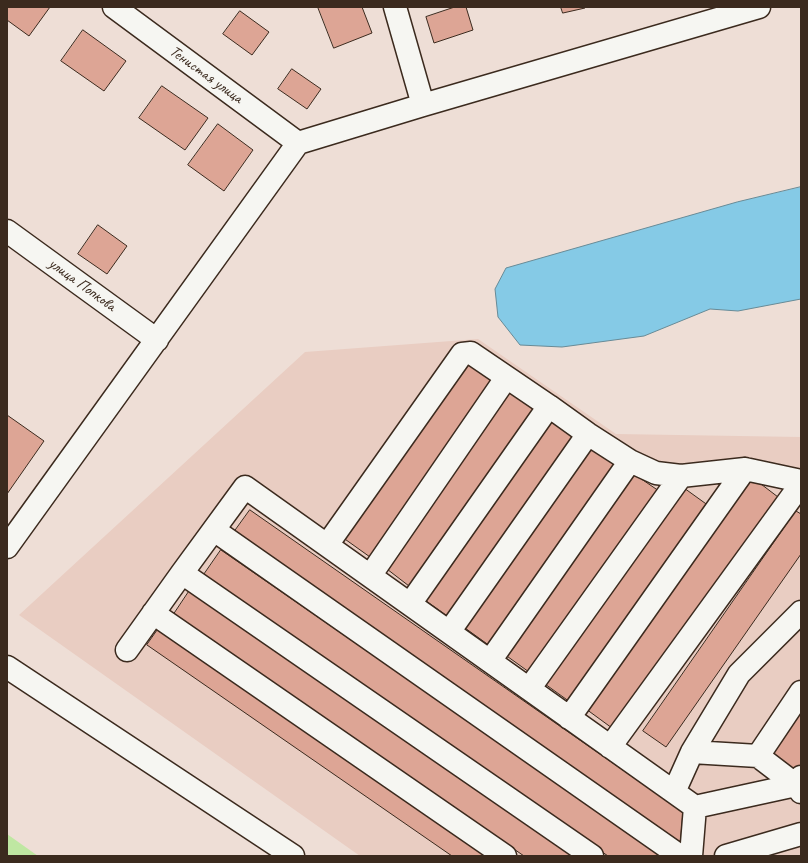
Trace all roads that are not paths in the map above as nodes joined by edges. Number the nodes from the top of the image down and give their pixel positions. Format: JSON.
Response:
{"nodes":[{"id":1,"x":114,"y":7,"type":"edge"},
{"id":2,"x":395,"y":7,"type":"edge"},
{"id":3,"x":759,"y":7,"type":"edge"},
{"id":4,"x":714,"y":13,"type":"edge"},
{"id":5,"x":423,"y":105,"type":"junction"},
{"id":6,"x":298,"y":143,"type":"junction"},
{"id":7,"x":7,"y":231,"type":"edge"},
{"id":8,"x":157,"y":340,"type":"junction"},
{"id":9,"x":506,"y":378,"type":"junction"},
{"id":10,"x":549,"y":406,"type":"junction"},
{"id":11,"x":588,"y":434,"type":"junction"},
{"id":12,"x":630,"y":461,"type":"junction"},
{"id":13,"x":745,"y":469,"type":"junction"},
{"id":14,"x":681,"y":476,"type":"junction"},
{"id":15,"x":801,"y":482,"type":"edge"},
{"id":16,"x":214,"y":530,"type":"junction"},
{"id":17,"x":7,"y":545,"type":"edge"},
{"id":18,"x":326,"y":545,"type":"junction"},
{"id":19,"x":182,"y":573,"type":"junction"},
{"id":20,"x":370,"y":576,"type":"junction"},
{"id":21,"x":410,"y":604,"type":"junction"},
{"id":22,"x":801,"y":612,"type":"edge"},
{"id":23,"x":153,"y":613,"type":"junction"},
{"id":24,"x":449,"y":632,"type":"junction"},
{"id":25,"x":127,"y":650,"type":"dead end"},
{"id":26,"x":490,"y":661,"type":"junction"},
{"id":27,"x":7,"y":667,"type":"edge"},
{"id":28,"x":529,"y":689,"type":"junction"},
{"id":29,"x":801,"y":692,"type":"edge"},
{"id":30,"x":569,"y":718,"type":"junction"},
{"id":31,"x":610,"y":747,"type":"junction"},
{"id":32,"x":692,"y":752,"type":"junction"},
{"id":33,"x":758,"y":756,"type":"junction"},
{"id":34,"x":799,"y":784,"type":"edge"},
{"id":35,"x":674,"y":792,"type":"junction"},
{"id":36,"x":695,"y":807,"type":"junction"},
{"id":37,"x":801,"y":834,"type":"edge"},
{"id":38,"x":293,"y":856,"type":"edge"},
{"id":39,"x":505,"y":856,"type":"edge"},
{"id":40,"x":592,"y":856,"type":"edge"},
{"id":41,"x":680,"y":856,"type":"edge"},
{"id":42,"x":691,"y":856,"type":"edge"},
{"id":43,"x":726,"y":856,"type":"edge"}],
"edges":[{"from":1,"to":6,"type":"street","name":"Тенистая улица"},
{"from":2,"to":5,"type":"street"},
{"from":3,"to":4,"type":"street"},
{"from":4,"to":5,"type":"street"},
{"from":5,"to":6,"type":"street"},
{"from":6,"to":8,"type":"street"},
{"from":7,"to":8,"type":"street","name":"улица Попкова"},
{"from":8,"to":17,"type":"street"},
{"from":9,"to":10,"type":"street"},
{"from":9,"to":18,"type":"street"},
{"from":9,"to":20,"type":"street"},
{"from":10,"to":11,"type":"street"},
{"from":10,"to":21,"type":"street"},
{"from":11,"to":12,"type":"street"},
{"from":11,"to":24,"type":"street"},
{"from":12,"to":14,"type":"street"},
{"from":12,"to":26,"type":"street"},
{"from":13,"to":14,"type":"street"},
{"from":13,"to":15,"type":"street"},
{"from":13,"to":30,"type":"street"},
{"from":14,"to":28,"type":"street"},
{"from":15,"to":31,"type":"street"},
{"from":16,"to":18,"type":"street"},
{"from":16,"to":19,"type":"street"},
{"from":16,"to":41,"type":"street"},
{"from":18,"to":20,"type":"street"},
{"from":19,"to":23,"type":"street"},
{"from":19,"to":40,"type":"street"},
{"from":20,"to":21,"type":"street"},
{"from":21,"to":24,"type":"street"},
{"from":22,"to":32,"type":"street"},
{"from":23,"to":25,"type":"street"},
{"from":23,"to":39,"type":"street"},
{"from":24,"to":26,"type":"street"},
{"from":26,"to":28,"type":"street"},
{"from":27,"to":38,"type":"street"},
{"from":28,"to":30,"type":"street"},
{"from":29,"to":33,"type":"street"},
{"from":30,"to":31,"type":"street"},
{"from":31,"to":35,"type":"street"},
{"from":32,"to":33,"type":"street"},
{"from":32,"to":35,"type":"street"},
{"from":33,"to":34,"type":"street"},
{"from":34,"to":36,"type":"street"},
{"from":35,"to":36,"type":"street"},
{"from":36,"to":42,"type":"street"},
{"from":37,"to":43,"type":"street"}]}
